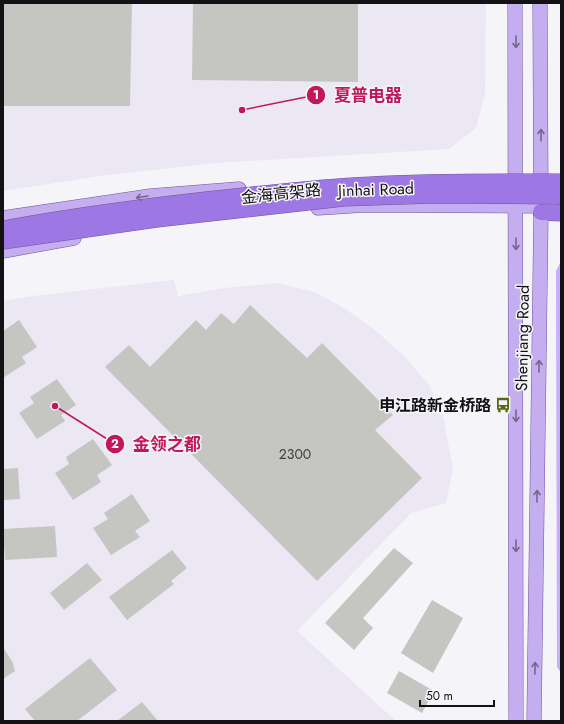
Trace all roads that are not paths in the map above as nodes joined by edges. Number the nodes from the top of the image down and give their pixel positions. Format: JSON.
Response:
{"nodes":[{"id":1,"x":515,"y":3,"type":"edge"},
{"id":2,"x":540,"y":3,"type":"edge"},
{"id":3,"x":516,"y":174,"type":"junction"},
{"id":4,"x":541,"y":174,"type":"junction"},
{"id":5,"x":561,"y":175,"type":"edge"},
{"id":6,"x":561,"y":182,"type":"edge"},
{"id":7,"x":561,"y":196,"type":"edge"},
{"id":8,"x":516,"y":205,"type":"junction"},
{"id":9,"x":561,"y":206,"type":"edge"},
{"id":10,"x":541,"y":209,"type":"junction"},
{"id":11,"x":561,"y":213,"type":"edge"},
{"id":12,"x":3,"y":218,"type":"edge"},
{"id":13,"x":3,"y":229,"type":"edge"},
{"id":14,"x":3,"y":241,"type":"edge"},
{"id":15,"x":3,"y":250,"type":"edge"},
{"id":16,"x":516,"y":721,"type":"edge"},
{"id":17,"x":534,"y":721,"type":"edge"}],
"edges":[{"from":1,"to":3,"type":"main road","name":"Shenjiang Road","one_way":true},
{"from":4,"to":2,"type":"main road","name":"Shenjiang Road","one_way":true},
{"from":3,"to":4,"type":"main road","name":"Jinhai Road"},
{"from":3,"to":8,"type":"main road","name":"Shenjiang Road"},
{"from":3,"to":12,"type":"main road","name":"Jinhai Road","one_way":true},
{"from":4,"to":5,"type":"main road","name":"Jinhai Road"},
{"from":4,"to":10,"type":"main road","name":"Shenjiang Road"},
{"from":6,"to":13,"type":"highway","name":"金海高架路","bridge":true},
{"from":7,"to":14,"type":"highway","name":"金海高架路","bridge":true},
{"from":8,"to":10,"type":"main road","name":"Jinhai Road"},
{"from":8,"to":15,"type":"main road","name":"Jinhai Road"},
{"from":8,"to":16,"type":"main road","name":"Shenjiang Road","one_way":true},
{"from":9,"to":10,"type":"main road","name":"Jinhai Road"},
{"from":10,"to":11,"type":"highway"},
{"from":17,"to":10,"type":"main road","name":"Shenjiang Road","one_way":true}]}
